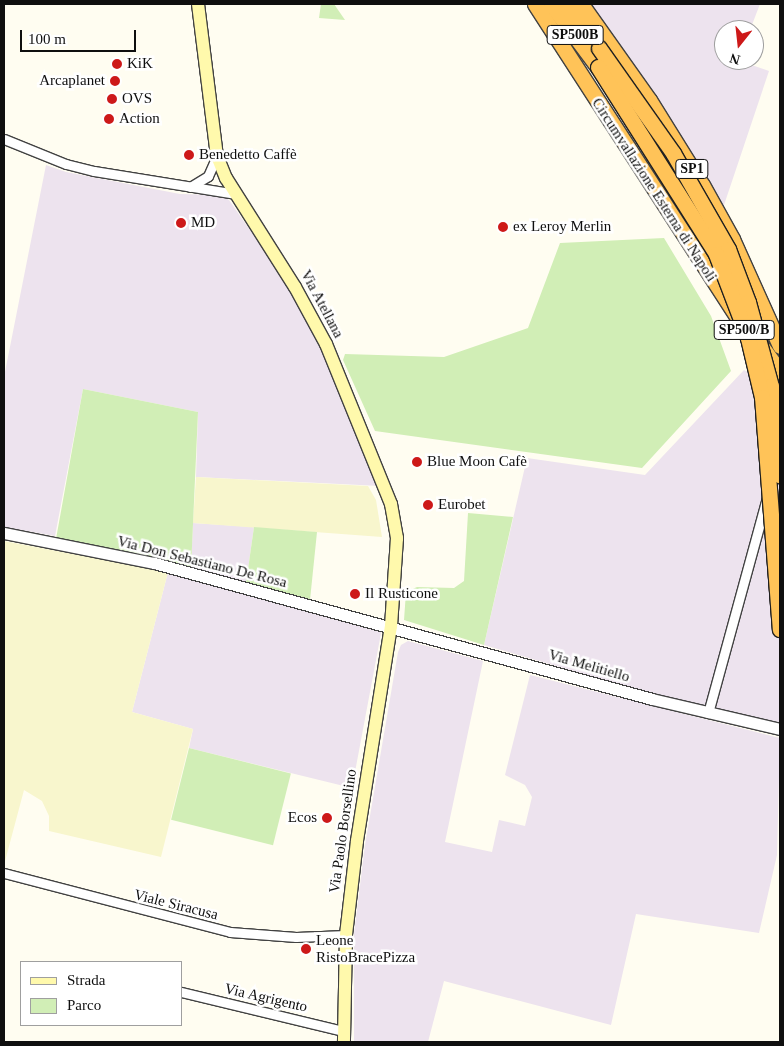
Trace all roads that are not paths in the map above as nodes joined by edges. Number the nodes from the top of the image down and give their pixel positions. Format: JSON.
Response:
{"nodes":[{"id":1,"x":198,"y":4,"type":"edge"},
{"id":2,"x":535,"y":4,"type":"edge"},
{"id":3,"x":552,"y":4,"type":"edge"},
{"id":4,"x":565,"y":4,"type":"edge"},
{"id":5,"x":581,"y":4,"type":"edge"},
{"id":6,"x":599,"y":48,"type":"joint"},
{"id":7,"x":598,"y":67,"type":"joint"},
{"id":8,"x":4,"y":139,"type":"edge"},
{"id":9,"x":217,"y":156,"type":"junction"},
{"id":10,"x":190,"y":187,"type":"junction"},
{"id":11,"x":236,"y":194,"type":"junction"},
{"id":12,"x":780,"y":346,"type":"edge"},
{"id":13,"x":780,"y":372,"type":"edge"},
{"id":14,"x":780,"y":468,"type":"edge"},
{"id":15,"x":780,"y":476,"type":"edge"},
{"id":16,"x":4,"y":533,"type":"edge"},
{"id":17,"x":391,"y":626,"type":"junction"},
{"id":18,"x":780,"y":629,"type":"edge"},
{"id":19,"x":708,"y":713,"type":"junction"},
{"id":20,"x":780,"y":729,"type":"edge"},
{"id":21,"x":4,"y":873,"type":"edge"},
{"id":22,"x":346,"y":935,"type":"junction"},
{"id":23,"x":182,"y":992,"type":"edge"},
{"id":24,"x":344,"y":1036,"type":"edge"}],
"edges":[{"from":1,"to":9,"type":"main road","name":"Via Atellana"},
{"from":2,"to":13,"type":"highway","name":"Circumvallazione Esterna di Napoli","number":"SP1"},
{"from":3,"to":7,"type":"highway","number":"SP500B"},
{"from":4,"to":6,"type":"highway","number":"SP500B"},
{"from":5,"to":12,"type":"highway","number":"SP1"},
{"from":6,"to":15,"type":"highway","number":"SP500/B","bridge":true},
{"from":7,"to":18,"type":"highway","number":"SP500/B","bridge":true},
{"from":8,"to":10,"type":"street"},
{"from":9,"to":10,"type":"street"},
{"from":9,"to":11,"type":"main road","name":"Via Atellana"},
{"from":10,"to":11,"type":"street"},
{"from":11,"to":17,"type":"main road","name":"Via Atellana"},
{"from":14,"to":19,"type":"street"},
{"from":16,"to":17,"type":"street","name":"Via Don Sebastiano De Rosa"},
{"from":17,"to":19,"type":"street","name":"Via Melitiello"},
{"from":17,"to":22,"type":"main road","name":"Via Paolo Borsellino"},
{"from":19,"to":20,"type":"street","name":"Via Melitiello"},
{"from":21,"to":22,"type":"street","name":"Viale Siracusa"},
{"from":22,"to":24,"type":"main road","name":"Via Paolo Borsellino"},
{"from":23,"to":24,"type":"street","name":"Via Agrigento"}]}
